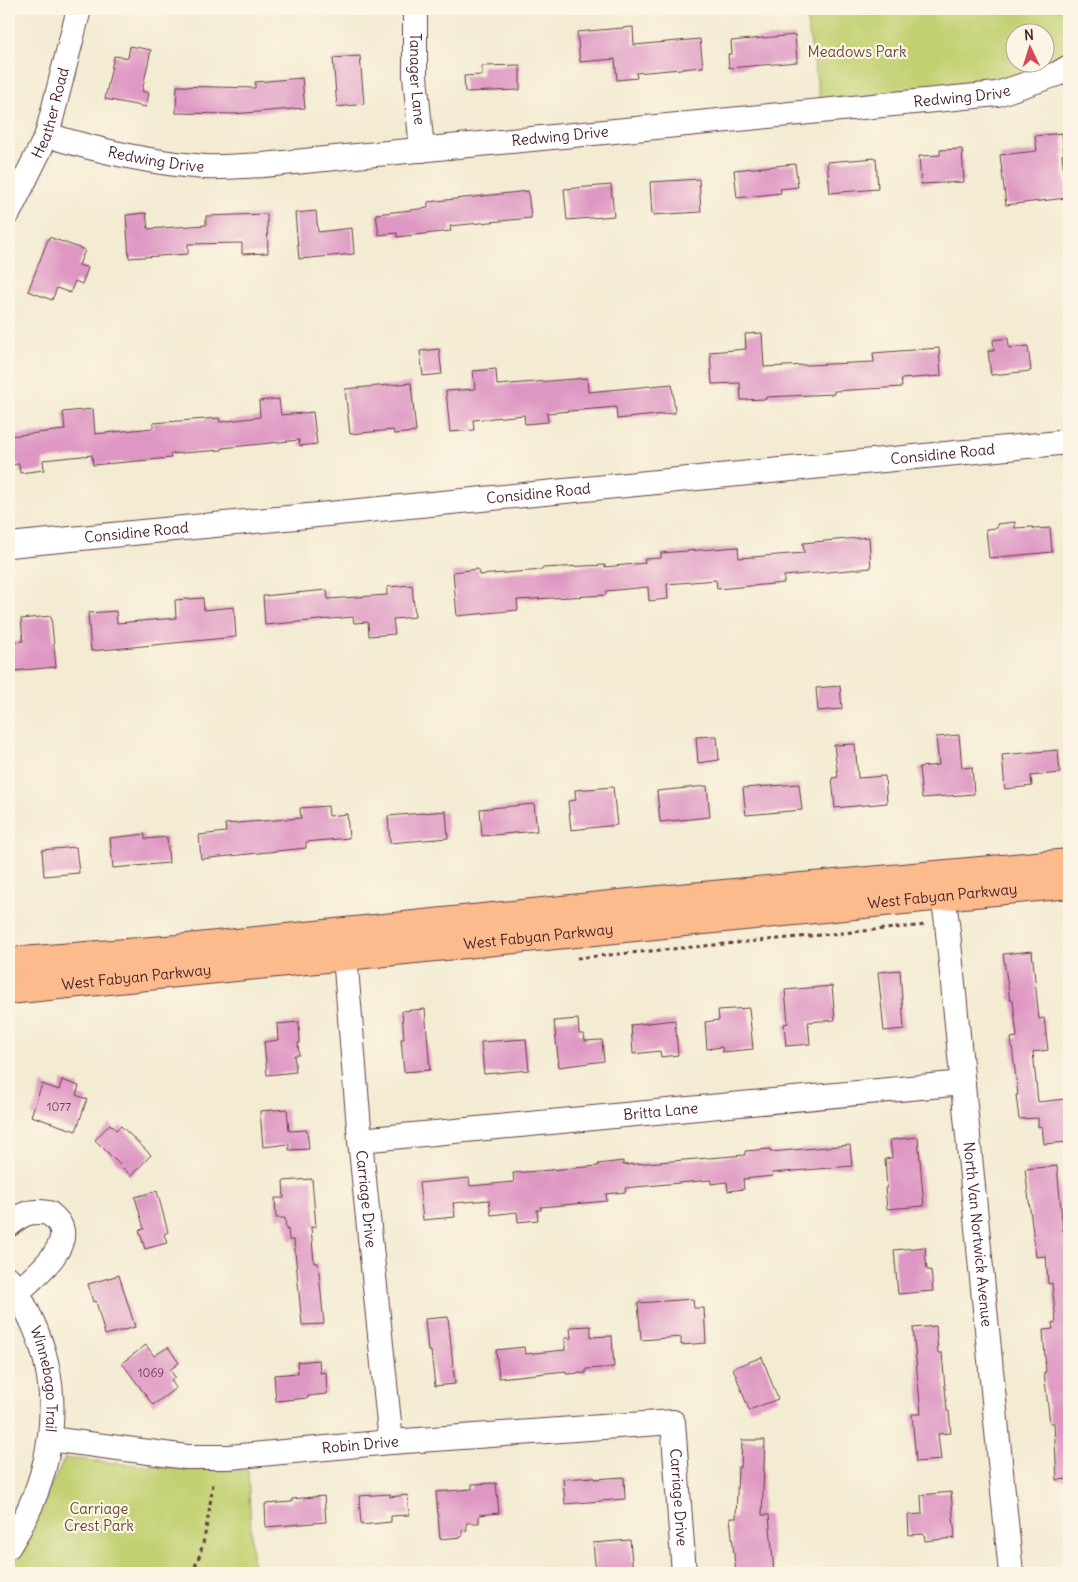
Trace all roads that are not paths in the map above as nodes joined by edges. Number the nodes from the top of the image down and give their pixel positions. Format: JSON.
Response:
{"nodes":[{"id":1,"x":79,"y":9,"type":"edge"},
{"id":2,"x":415,"y":9,"type":"edge"},
{"id":3,"x":1069,"y":67,"type":"edge"},
{"id":4,"x":47,"y":135,"type":"junction"},
{"id":5,"x":422,"y":150,"type":"junction"},
{"id":6,"x":9,"y":212,"type":"edge"},
{"id":7,"x":1069,"y":442,"type":"edge"},
{"id":8,"x":9,"y":545,"type":"edge"},
{"id":9,"x":1069,"y":863,"type":"edge"},
{"id":10,"x":1069,"y":884,"type":"edge"},
{"id":11,"x":943,"y":896,"type":"junction"},
{"id":12,"x":345,"y":956,"type":"junction"},
{"id":13,"x":9,"y":962,"type":"edge"},
{"id":14,"x":9,"y":990,"type":"edge"},
{"id":15,"x":963,"y":1083,"type":"junction"},
{"id":16,"x":360,"y":1140,"type":"junction"},
{"id":17,"x":9,"y":1225,"type":"edge"},
{"id":18,"x":13,"y":1286,"type":"edge"},
{"id":19,"x":673,"y":1422,"type":"joint"},
{"id":20,"x":50,"y":1439,"type":"junction"},
{"id":21,"x":391,"y":1442,"type":"junction"},
{"id":22,"x":9,"y":1546,"type":"edge"},
{"id":23,"x":684,"y":1573,"type":"edge"},
{"id":24,"x":1011,"y":1573,"type":"edge"}],
"edges":[{"from":1,"to":4,"type":"street","name":"Heather Road"},
{"from":2,"to":5,"type":"street","name":"Tanager Lane"},
{"from":3,"to":5,"type":"street","name":"Redwing Drive"},
{"from":4,"to":5,"type":"street","name":"Redwing Drive"},
{"from":4,"to":6,"type":"street","name":"Heather Road"},
{"from":7,"to":8,"type":"street","name":"Considine Road"},
{"from":9,"to":13,"type":"main road","name":"West Fabyan Parkway"},
{"from":10,"to":11,"type":"main road","name":"West Fabyan Parkway"},
{"from":11,"to":12,"type":"main road","name":"West Fabyan Parkway"},
{"from":11,"to":15,"type":"street","name":"North Van Nortwick Avenue"},
{"from":12,"to":14,"type":"main road","name":"West Fabyan Parkway"},
{"from":12,"to":16,"type":"street","name":"Carriage Drive"},
{"from":15,"to":16,"type":"street","name":"Britta Lane"},
{"from":15,"to":24,"type":"street","name":"North Van Nortwick Avenue"},
{"from":16,"to":21,"type":"street","name":"Carriage Drive"},
{"from":17,"to":18,"type":"street","name":"Winnebago Trail"},
{"from":18,"to":20,"type":"street","name":"Winnebago Trail"},
{"from":19,"to":21,"type":"street","name":"Robin Drive"},
{"from":19,"to":23,"type":"street","name":"Carriage Drive"},
{"from":20,"to":21,"type":"street","name":"Robin Drive"},
{"from":20,"to":22,"type":"street","name":"Winnebago Trail"}]}
